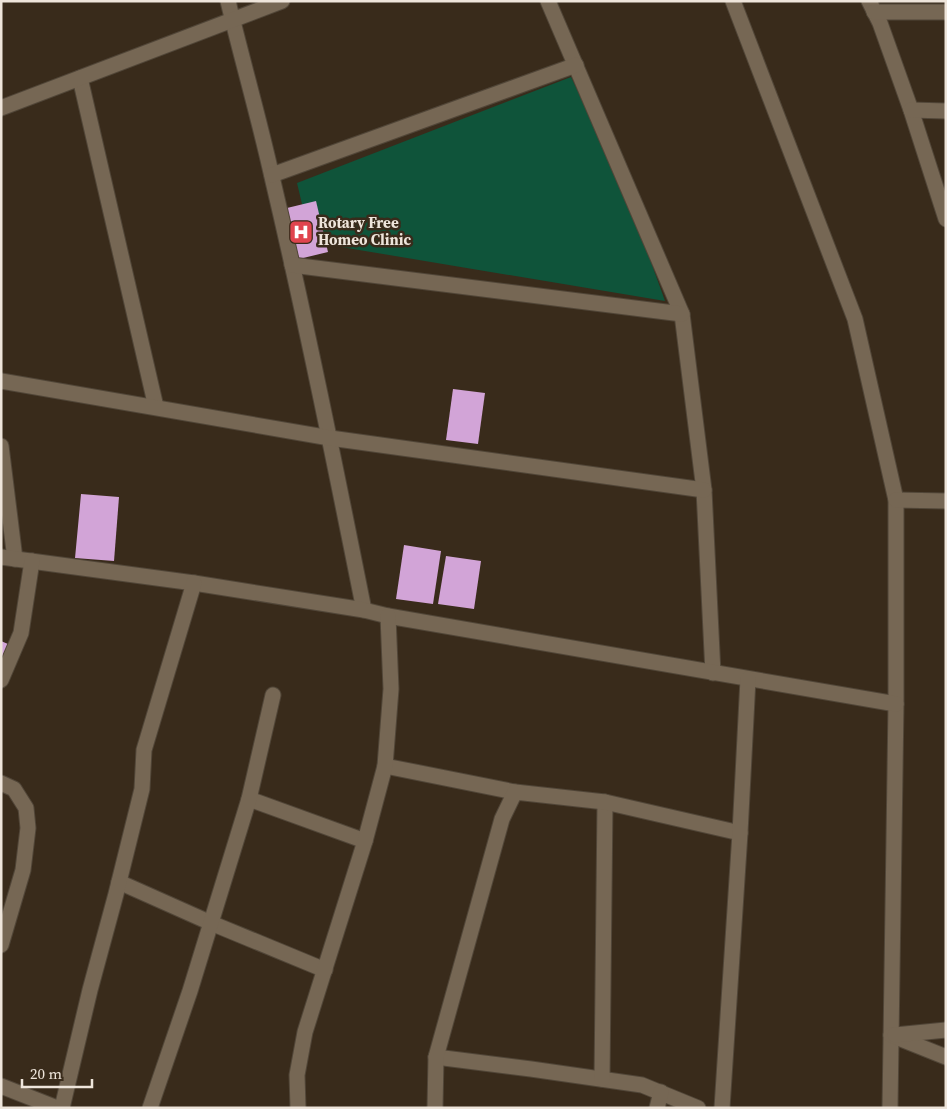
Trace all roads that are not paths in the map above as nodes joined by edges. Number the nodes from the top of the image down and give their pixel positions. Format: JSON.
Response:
{"nodes":[{"id":1,"x":228,"y":1,"type":"edge"},
{"id":2,"x":282,"y":1,"type":"edge"},
{"id":3,"x":548,"y":1,"type":"edge"},
{"id":4,"x":733,"y":1,"type":"edge"},
{"id":5,"x":872,"y":6,"type":"edge"},
{"id":6,"x":946,"y":12,"type":"edge"},
{"id":7,"x":232,"y":20,"type":"junction"},
{"id":8,"x":576,"y":65,"type":"junction"},
{"id":9,"x":80,"y":78,"type":"junction"},
{"id":10,"x":1,"y":108,"type":"edge"},
{"id":11,"x":911,"y":110,"type":"junction"},
{"id":12,"x":946,"y":111,"type":"edge"},
{"id":13,"x":272,"y":175,"type":"junction"},
{"id":14,"x":946,"y":217,"type":"edge"},
{"id":15,"x":292,"y":265,"type":"junction"},
{"id":16,"x":682,"y":314,"type":"junction"},
{"id":17,"x":1,"y":381,"type":"edge"},
{"id":18,"x":156,"y":408,"type":"junction"},
{"id":19,"x":330,"y":438,"type":"junction"},
{"id":20,"x":1,"y":446,"type":"edge"},
{"id":21,"x":704,"y":490,"type":"junction"},
{"id":22,"x":896,"y":500,"type":"junction"},
{"id":23,"x":946,"y":501,"type":"edge"},
{"id":24,"x":8,"y":558,"type":"edge"},
{"id":25,"x":32,"y":561,"type":"junction"},
{"id":26,"x":194,"y":583,"type":"junction"},
{"id":27,"x":364,"y":610,"type":"junction"},
{"id":28,"x":388,"y":616,"type":"junction"},
{"id":29,"x":713,"y":673,"type":"junction"},
{"id":30,"x":748,"y":679,"type":"junction"},
{"id":31,"x":1,"y":680,"type":"edge"},
{"id":32,"x":273,"y":695,"type":"dead end"},
{"id":33,"x":896,"y":704,"type":"junction"},
{"id":34,"x":385,"y":766,"type":"junction"},
{"id":35,"x":1,"y":783,"type":"edge"},
{"id":36,"x":515,"y":792,"type":"junction"},
{"id":37,"x":249,"y":799,"type":"junction"},
{"id":38,"x":605,"y":802,"type":"junction"},
{"id":39,"x":740,"y":833,"type":"junction"},
{"id":40,"x":365,"y":841,"type":"junction"},
{"id":41,"x":119,"y":882,"type":"junction"},
{"id":42,"x":211,"y":923,"type":"junction"},
{"id":43,"x":1,"y":945,"type":"edge"},
{"id":44,"x":324,"y":970,"type":"junction"},
{"id":45,"x":946,"y":1030,"type":"edge"},
{"id":46,"x":891,"y":1035,"type":"junction"},
{"id":47,"x":436,"y":1057,"type":"junction"},
{"id":48,"x":946,"y":1057,"type":"edge"},
{"id":49,"x":602,"y":1079,"type":"junction"},
{"id":50,"x":1,"y":1086,"type":"edge"},
{"id":51,"x":661,"y":1092,"type":"junction"},
{"id":52,"x":57,"y":1108,"type":"edge"},
{"id":53,"x":62,"y":1108,"type":"edge"},
{"id":54,"x":150,"y":1108,"type":"edge"},
{"id":55,"x":298,"y":1108,"type":"edge"},
{"id":56,"x":435,"y":1108,"type":"edge"},
{"id":57,"x":656,"y":1108,"type":"edge"},
{"id":58,"x":698,"y":1108,"type":"edge"},
{"id":59,"x":722,"y":1108,"type":"edge"},
{"id":60,"x":890,"y":1108,"type":"edge"}],
"edges":[{"from":1,"to":7,"type":"street"},
{"from":2,"to":7,"type":"street"},
{"from":3,"to":8,"type":"street"},
{"from":4,"to":22,"type":"street"},
{"from":5,"to":6,"type":"street"},
{"from":5,"to":11,"type":"street"},
{"from":7,"to":9,"type":"street"},
{"from":7,"to":13,"type":"street"},
{"from":8,"to":13,"type":"street"},
{"from":8,"to":16,"type":"street"},
{"from":9,"to":10,"type":"street"},
{"from":9,"to":18,"type":"street"},
{"from":11,"to":12,"type":"street"},
{"from":11,"to":14,"type":"street"},
{"from":13,"to":15,"type":"street"},
{"from":15,"to":16,"type":"street"},
{"from":15,"to":19,"type":"street"},
{"from":16,"to":21,"type":"street"},
{"from":17,"to":18,"type":"street"},
{"from":18,"to":19,"type":"street"},
{"from":19,"to":21,"type":"street"},
{"from":19,"to":27,"type":"street"},
{"from":20,"to":24,"type":"street"},
{"from":21,"to":29,"type":"street"},
{"from":22,"to":23,"type":"street"},
{"from":22,"to":33,"type":"street"},
{"from":24,"to":25,"type":"street"},
{"from":25,"to":26,"type":"street"},
{"from":25,"to":31,"type":"street"},
{"from":26,"to":27,"type":"street"},
{"from":26,"to":41,"type":"street"},
{"from":27,"to":28,"type":"street"},
{"from":28,"to":29,"type":"street"},
{"from":28,"to":34,"type":"street"},
{"from":29,"to":30,"type":"street"},
{"from":30,"to":33,"type":"street"},
{"from":30,"to":39,"type":"street"},
{"from":32,"to":37,"type":"street"},
{"from":33,"to":46,"type":"street"},
{"from":34,"to":36,"type":"street"},
{"from":34,"to":40,"type":"street"},
{"from":35,"to":43,"type":"street"},
{"from":36,"to":38,"type":"street"},
{"from":36,"to":47,"type":"street"},
{"from":37,"to":40,"type":"street"},
{"from":37,"to":42,"type":"street"},
{"from":38,"to":39,"type":"street"},
{"from":38,"to":49,"type":"street"},
{"from":39,"to":59,"type":"street"},
{"from":40,"to":44,"type":"street"},
{"from":41,"to":42,"type":"street"},
{"from":41,"to":53,"type":"street"},
{"from":42,"to":44,"type":"street"},
{"from":42,"to":54,"type":"street"},
{"from":44,"to":55,"type":"street"},
{"from":45,"to":46,"type":"street"},
{"from":46,"to":48,"type":"street"},
{"from":46,"to":60,"type":"street"},
{"from":47,"to":49,"type":"street"},
{"from":47,"to":56,"type":"street"},
{"from":49,"to":51,"type":"street"},
{"from":50,"to":52,"type":"street"},
{"from":51,"to":57,"type":"street"},
{"from":51,"to":58,"type":"street"}]}
